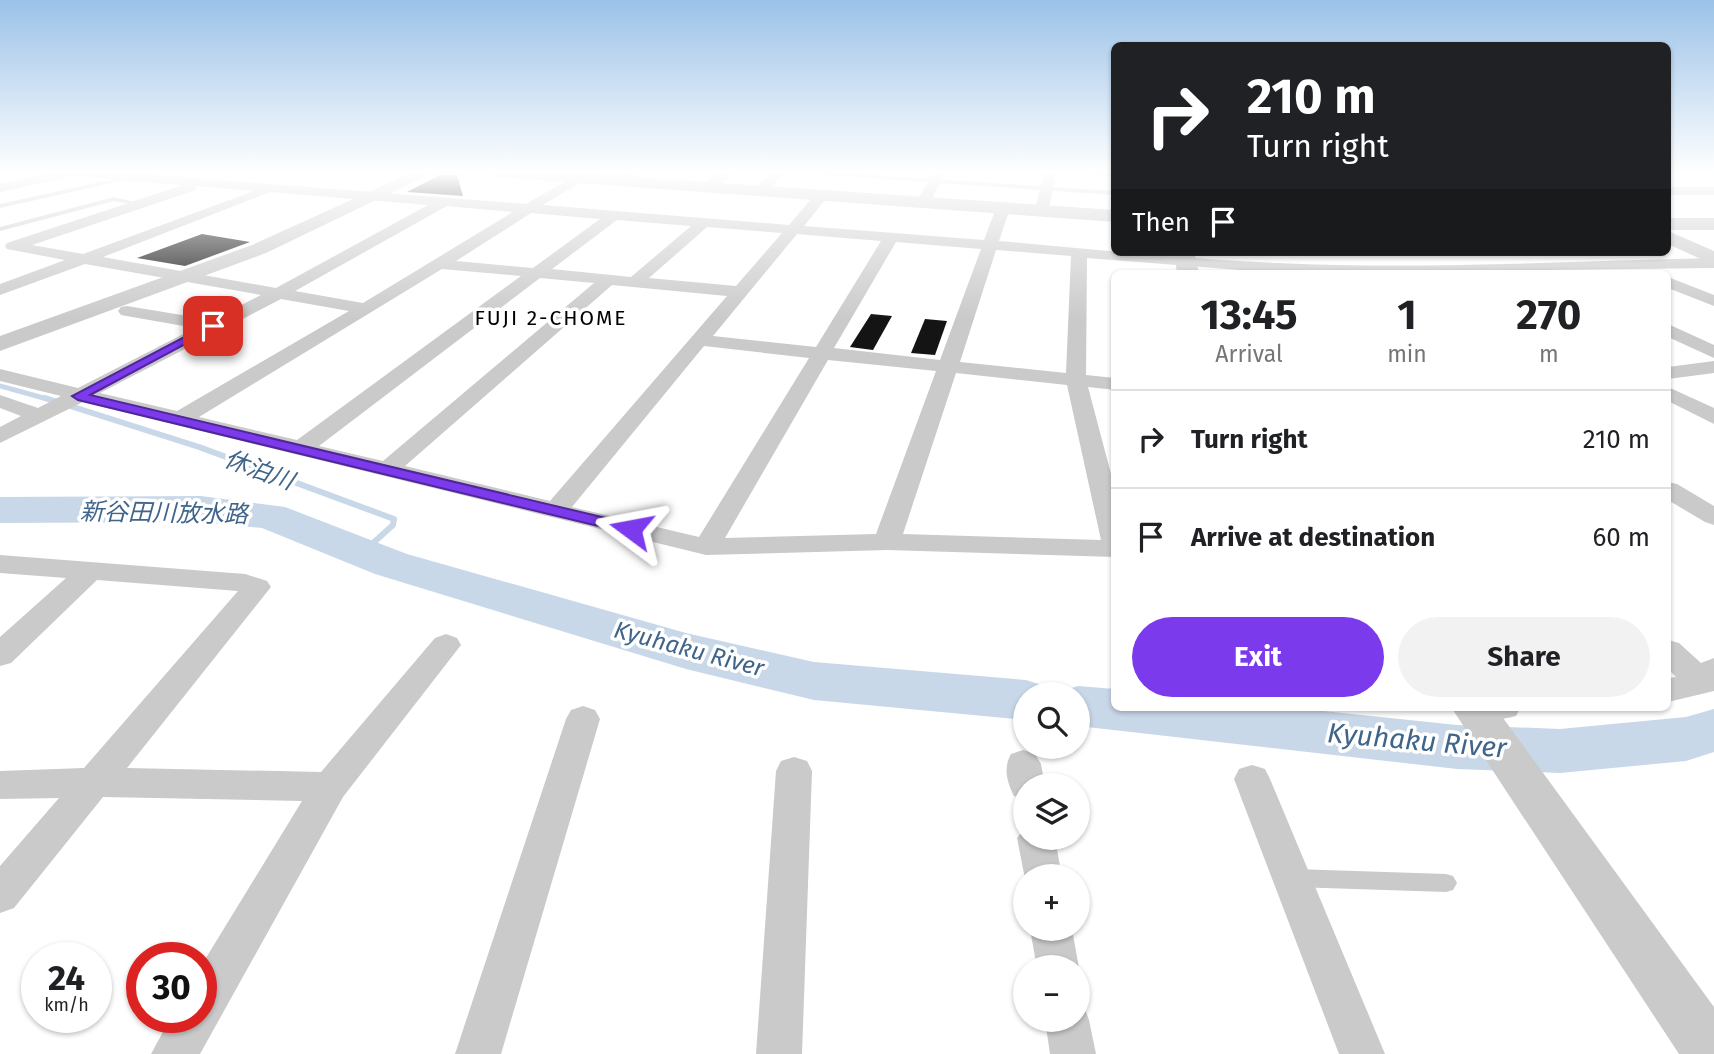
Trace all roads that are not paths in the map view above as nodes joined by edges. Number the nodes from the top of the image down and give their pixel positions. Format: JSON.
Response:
{"nodes":[{"id":1,"x":30,"y":221,"type":"edge"},
{"id":2,"x":88,"y":221,"type":"edge"},
{"id":3,"x":187,"y":221,"type":"edge"},
{"id":4,"x":320,"y":221,"type":"edge"},
{"id":5,"x":409,"y":221,"type":"edge"},
{"id":6,"x":508,"y":221,"type":"edge"},
{"id":7,"x":605,"y":221,"type":"edge"},
{"id":8,"x":694,"y":221,"type":"edge"},
{"id":9,"x":799,"y":221,"type":"edge"},
{"id":10,"x":998,"y":221,"type":"edge"},
{"id":11,"x":704,"y":222,"type":"junction"},
{"id":12,"x":1714,"y":224,"type":"edge"},
{"id":13,"x":1671,"y":225,"type":"edge"},
{"id":14,"x":0,"y":229,"type":"edge"},
{"id":15,"x":794,"y":229,"type":"junction"},
{"id":16,"x":892,"y":236,"type":"junction"},
{"id":17,"x":1671,"y":239,"type":"edge"},
{"id":18,"x":990,"y":244,"type":"junction"},
{"id":19,"x":7,"y":248,"type":"edge"},
{"id":20,"x":1079,"y":251,"type":"junction"},
{"id":21,"x":1111,"y":254,"type":"edge"},
{"id":22,"x":1128,"y":256,"type":"edge"},
{"id":23,"x":1427,"y":256,"type":"edge"},
{"id":24,"x":88,"y":259,"type":"junction"},
{"id":25,"x":1714,"y":261,"type":"edge"},
{"id":26,"x":1186,"y":262,"type":"edge"},
{"id":27,"x":440,"y":264,"type":"junction"},
{"id":28,"x":1626,"y":265,"type":"junction"},
{"id":29,"x":1269,"y":270,"type":"edge"},
{"id":30,"x":1449,"y":270,"type":"edge"},
{"id":31,"x":1536,"y":270,"type":"edge"},
{"id":32,"x":1638,"y":270,"type":"edge"},
{"id":33,"x":534,"y":273,"type":"junction"},
{"id":34,"x":186,"y":275,"type":"junction"},
{"id":35,"x":608,"y":280,"type":"junction"},
{"id":36,"x":634,"y":283,"type":"junction"},
{"id":37,"x":1671,"y":283,"type":"edge"},
{"id":38,"x":0,"y":290,"type":"edge"},
{"id":39,"x":741,"y":292,"type":"junction"},
{"id":40,"x":279,"y":293,"type":"junction"},
{"id":41,"x":1714,"y":301,"type":"edge"},
{"id":42,"x":366,"y":309,"type":"junction"},
{"id":43,"x":127,"y":311,"type":"dead end"},
{"id":44,"x":213,"y":326,"type":"junction"},
{"id":45,"x":1671,"y":331,"type":"edge"},
{"id":46,"x":698,"y":340,"type":"junction"},
{"id":47,"x":0,"y":344,"type":"edge"},
{"id":48,"x":1714,"y":352,"type":"edge"},
{"id":49,"x":820,"y":354,"type":"junction"},
{"id":50,"x":948,"y":366,"type":"junction"},
{"id":51,"x":1714,"y":367,"type":"edge"},
{"id":52,"x":1671,"y":373,"type":"edge"},
{"id":53,"x":0,"y":375,"type":"edge"},
{"id":54,"x":1076,"y":380,"type":"junction"},
{"id":55,"x":1111,"y":384,"type":"edge"},
{"id":56,"x":1671,"y":394,"type":"edge"},
{"id":57,"x":78,"y":396,"type":"junction"},
{"id":58,"x":0,"y":401,"type":"edge"},
{"id":59,"x":38,"y":415,"type":"junction"},
{"id":60,"x":1714,"y":416,"type":"edge"},
{"id":61,"x":180,"y":419,"type":"junction"},
{"id":62,"x":0,"y":436,"type":"edge"},
{"id":63,"x":300,"y":449,"type":"junction"},
{"id":64,"x":387,"y":470,"type":"junction"},
{"id":65,"x":1671,"y":491,"type":"edge"},
{"id":66,"x":555,"y":511,"type":"junction"},
{"id":67,"x":1714,"y":517,"type":"edge"},
{"id":68,"x":1111,"y":524,"type":"edge"},
{"id":69,"x":887,"y":542,"type":"junction"},
{"id":70,"x":706,"y":547,"type":"junction"},
{"id":71,"x":1111,"y":550,"type":"edge"},
{"id":72,"x":0,"y":564,"type":"edge"},
{"id":73,"x":90,"y":571,"type":"junction"},
{"id":74,"x":446,"y":645,"type":"dead end"},
{"id":75,"x":1671,"y":653,"type":"edge"},
{"id":76,"x":0,"y":655,"type":"edge"},
{"id":77,"x":1709,"y":676,"type":"edge"},
{"id":78,"x":1671,"y":689,"type":"edge"},
{"id":79,"x":1483,"y":711,"type":"edge"},
{"id":80,"x":583,"y":719,"type":"dead end"},
{"id":81,"x":794,"y":771,"type":"dead end"},
{"id":82,"x":1252,"y":779,"type":"dead end"},
{"id":83,"x":94,"y":783,"type":"junction"},
{"id":84,"x":0,"y":785,"type":"edge"},
{"id":85,"x":330,"y":787,"type":"junction"},
{"id":86,"x":1292,"y":878,"type":"junction"},
{"id":87,"x":1446,"y":883,"type":"dead end"},
{"id":88,"x":0,"y":895,"type":"edge"},
{"id":89,"x":217,"y":981,"type":"edge"},
{"id":90,"x":1069,"y":1032,"type":"edge"},
{"id":91,"x":186,"y":1033,"type":"edge"},
{"id":92,"x":174,"y":1054,"type":"edge"},
{"id":93,"x":478,"y":1054,"type":"edge"},
{"id":94,"x":779,"y":1054,"type":"edge"},
{"id":95,"x":1073,"y":1054,"type":"edge"},
{"id":96,"x":1362,"y":1054,"type":"edge"},
{"id":97,"x":1713,"y":1054,"type":"edge"}],
"edges":[{"from":1,"to":14,"type":"lane"},
{"from":2,"to":19,"type":"street"},
{"from":3,"to":24,"type":"street"},
{"from":4,"to":34,"type":"street"},
{"from":5,"to":40,"type":"street"},
{"from":6,"to":27,"type":"street"},
{"from":7,"to":33,"type":"street"},
{"from":8,"to":11,"type":"street"},
{"from":9,"to":15,"type":"street"},
{"from":10,"to":18,"type":"street"},
{"from":11,"to":15,"type":"street"},
{"from":11,"to":36,"type":"street"},
{"from":12,"to":13,"type":"street"},
{"from":15,"to":16,"type":"street"},
{"from":15,"to":39,"type":"street"},
{"from":16,"to":18,"type":"street"},
{"from":16,"to":49,"type":"street"},
{"from":17,"to":25,"type":"street"},
{"from":18,"to":20,"type":"street"},
{"from":18,"to":50,"type":"street"},
{"from":19,"to":24,"type":"street"},
{"from":20,"to":21,"type":"street"},
{"from":20,"to":54,"type":"street"},
{"from":22,"to":26,"type":"street"},
{"from":23,"to":30,"type":"street"},
{"from":24,"to":34,"type":"street"},
{"from":24,"to":38,"type":"street"},
{"from":25,"to":28,"type":"street"},
{"from":26,"to":29,"type":"street"},
{"from":27,"to":33,"type":"street"},
{"from":27,"to":42,"type":"street"},
{"from":28,"to":31,"type":"street"},
{"from":28,"to":32,"type":"street"},
{"from":33,"to":35,"type":"street"},
{"from":33,"to":63,"type":"street"},
{"from":34,"to":40,"type":"street"},
{"from":34,"to":47,"type":"street"},
{"from":35,"to":36,"type":"street"},
{"from":35,"to":64,"type":"street"},
{"from":36,"to":39,"type":"street"},
{"from":37,"to":41,"type":"street"},
{"from":39,"to":46,"type":"street"},
{"from":40,"to":42,"type":"street"},
{"from":40,"to":44,"type":"street"},
{"from":42,"to":61,"type":"street"},
{"from":43,"to":44,"type":"street"},
{"from":44,"to":57,"type":"street"},
{"from":45,"to":48,"type":"street"},
{"from":46,"to":49,"type":"street"},
{"from":46,"to":66,"type":"street"},
{"from":49,"to":50,"type":"street"},
{"from":49,"to":70,"type":"street"},
{"from":50,"to":54,"type":"street"},
{"from":50,"to":69,"type":"street"},
{"from":51,"to":52,"type":"street"},
{"from":53,"to":57,"type":"street"},
{"from":54,"to":55,"type":"street"},
{"from":54,"to":68,"type":"street"},
{"from":56,"to":60,"type":"street"},
{"from":57,"to":59,"type":"street"},
{"from":57,"to":61,"type":"street"},
{"from":58,"to":59,"type":"street"},
{"from":59,"to":62,"type":"street"},
{"from":61,"to":63,"type":"street"},
{"from":63,"to":64,"type":"street"},
{"from":64,"to":66,"type":"street"},
{"from":65,"to":67,"type":"street"},
{"from":66,"to":70,"type":"street"},
{"from":69,"to":70,"type":"street"},
{"from":69,"to":71,"type":"street"},
{"from":72,"to":73,"type":"street"},
{"from":73,"to":76,"type":"street"},
{"from":73,"to":83,"type":"street"},
{"from":74,"to":85,"type":"street"},
{"from":75,"to":77,"type":"street"},
{"from":77,"to":78,"type":"street"},
{"from":79,"to":97,"type":"street"},
{"from":80,"to":93,"type":"street"},
{"from":81,"to":94,"type":"street"},
{"from":82,"to":86,"type":"street"},
{"from":83,"to":84,"type":"street"},
{"from":83,"to":85,"type":"street"},
{"from":83,"to":88,"type":"street"},
{"from":85,"to":89,"type":"street"},
{"from":86,"to":87,"type":"lane"},
{"from":86,"to":96,"type":"street"},
{"from":90,"to":95,"type":"street"},
{"from":91,"to":92,"type":"street"}]}
